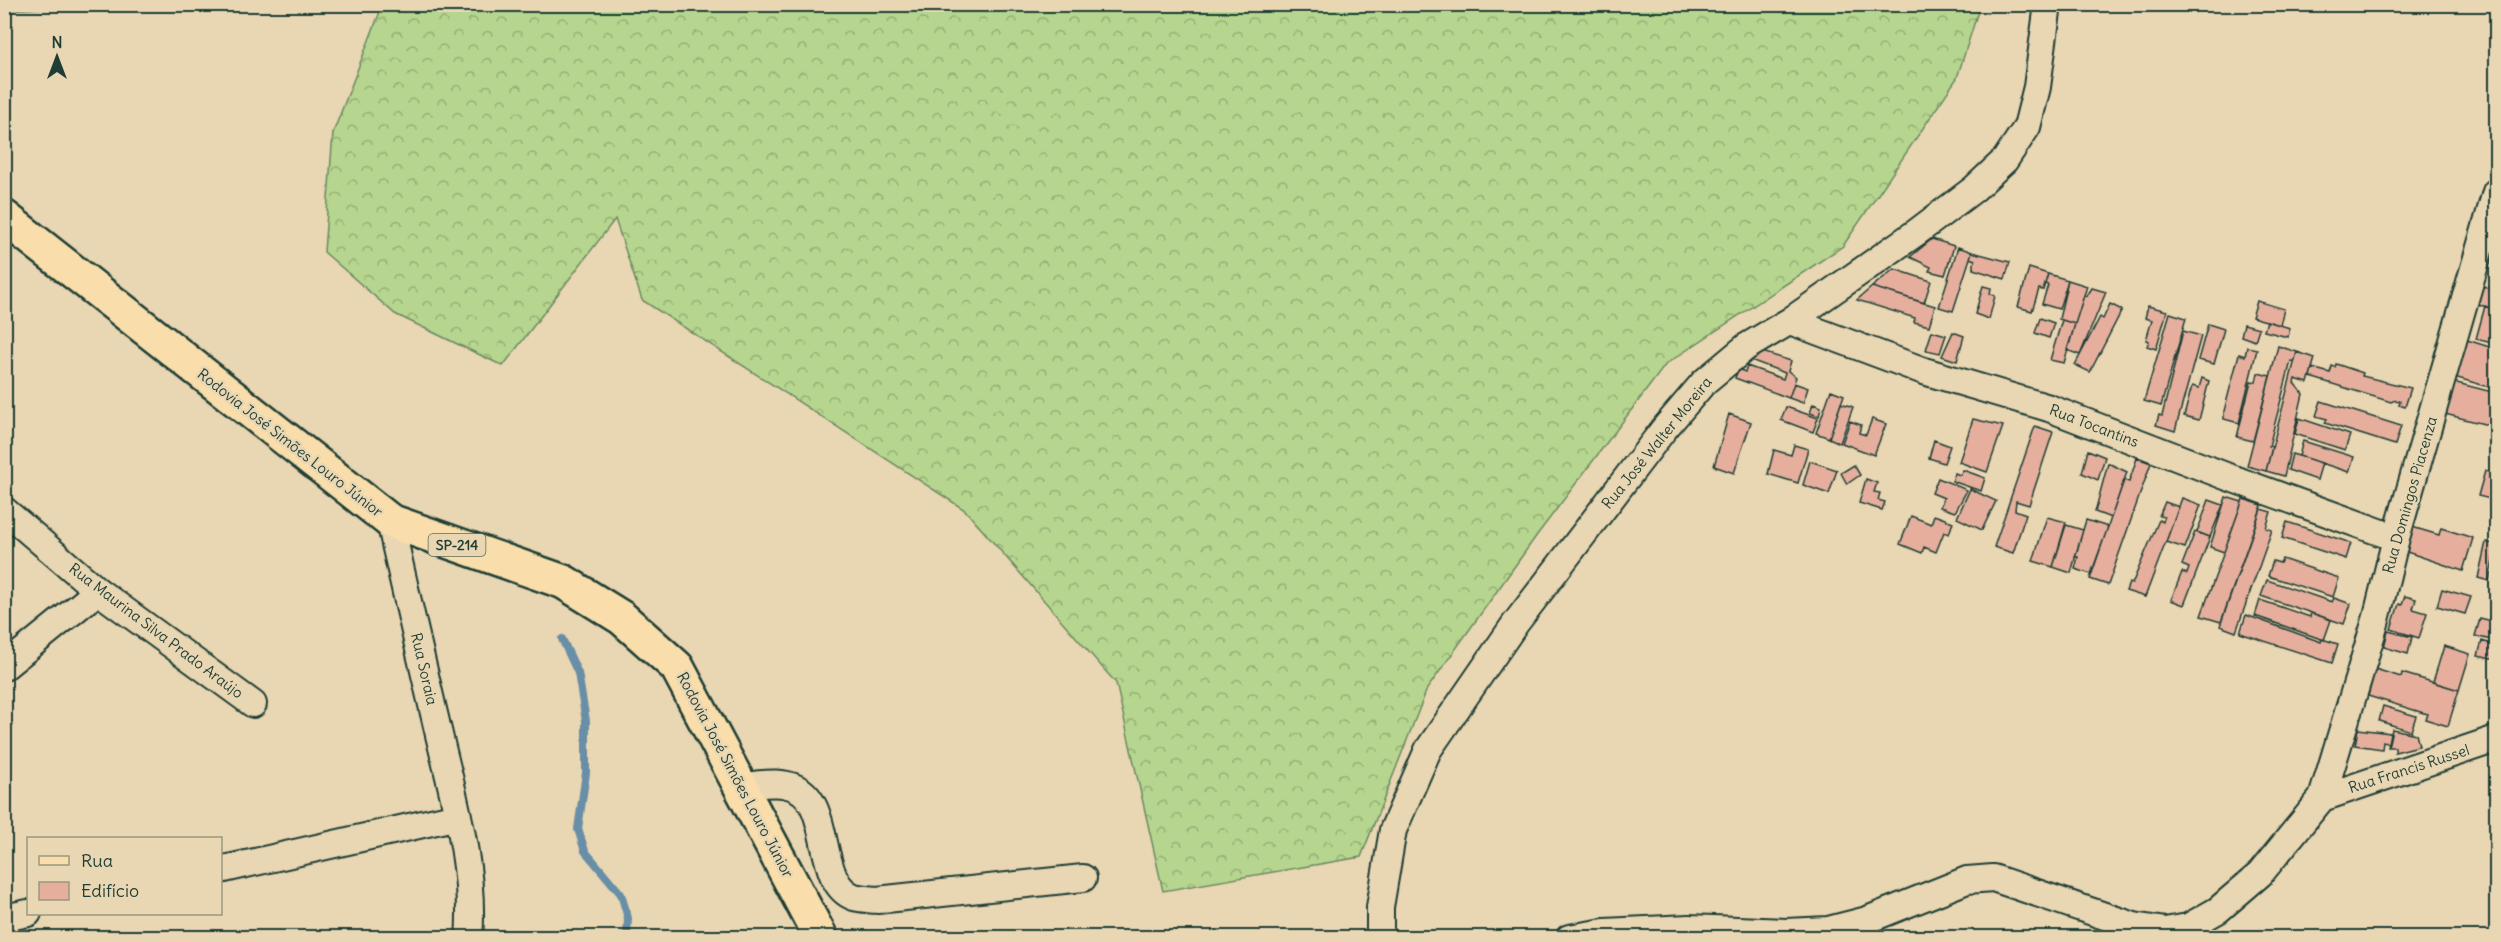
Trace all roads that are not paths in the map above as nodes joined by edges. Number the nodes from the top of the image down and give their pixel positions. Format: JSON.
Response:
{"nodes":[{"id":1,"x":2048,"y":4,"type":"edge"},
{"id":2,"x":2496,"y":192,"type":"edge"},
{"id":3,"x":4,"y":217,"type":"edge"},
{"id":4,"x":1790,"y":321,"type":"junction"},
{"id":5,"x":4,"y":510,"type":"edge"},
{"id":6,"x":390,"y":521,"type":"junction"},
{"id":7,"x":2396,"y":538,"type":"junction"},
{"id":8,"x":98,"y":591,"type":"junction"},
{"id":9,"x":4,"y":667,"type":"edge"},
{"id":10,"x":253,"y":704,"type":"dead end"},
{"id":11,"x":2496,"y":740,"type":"edge"},
{"id":12,"x":741,"y":786,"type":"junction"},
{"id":13,"x":2322,"y":798,"type":"junction"},
{"id":14,"x":458,"y":816,"type":"junction"},
{"id":15,"x":222,"y":870,"type":"edge"},
{"id":16,"x":1083,"y":878,"type":"dead end"},
{"id":17,"x":27,"y":913,"type":"edge"},
{"id":18,"x":4,"y":918,"type":"edge"},
{"id":19,"x":469,"y":938,"type":"edge"},
{"id":20,"x":821,"y":938,"type":"edge"},
{"id":21,"x":1380,"y":938,"type":"edge"},
{"id":22,"x":1569,"y":938,"type":"edge"}],
"edges":[{"from":1,"to":4,"type":"street","name":"Rua José Walter Moreira"},
{"from":2,"to":7,"type":"street","name":"Rua Domingos Piacenza"},
{"from":3,"to":6,"type":"main road","name":"Rodovia José Simões Louro Júnior","number":"SP-214"},
{"from":4,"to":7,"type":"street","name":"Rua Tocantins"},
{"from":4,"to":21,"type":"street","name":"Rua José Walter Moreira"},
{"from":5,"to":8,"type":"street","name":"Rua Maurina Silva Prado Araújo"},
{"from":6,"to":12,"type":"main road","name":"Rodovia José Simões Louro Júnior","number":"SP-214"},
{"from":6,"to":14,"type":"street","name":"Rua Soraia"},
{"from":7,"to":13,"type":"street","name":"Rua Domingos Piacenza"},
{"from":8,"to":9,"type":"street"},
{"from":8,"to":10,"type":"street","name":"Rua Maurina Silva Prado Araújo"},
{"from":11,"to":13,"type":"street","name":"Rua Francis Russel"},
{"from":12,"to":16,"type":"street"},
{"from":12,"to":20,"type":"main road","name":"Rodovia José Simões Louro Júnior","number":"SP-214"},
{"from":13,"to":22,"type":"street"},
{"from":14,"to":15,"type":"street"},
{"from":14,"to":19,"type":"street","name":"Rua Soraia"},
{"from":17,"to":18,"type":"street"}]}
